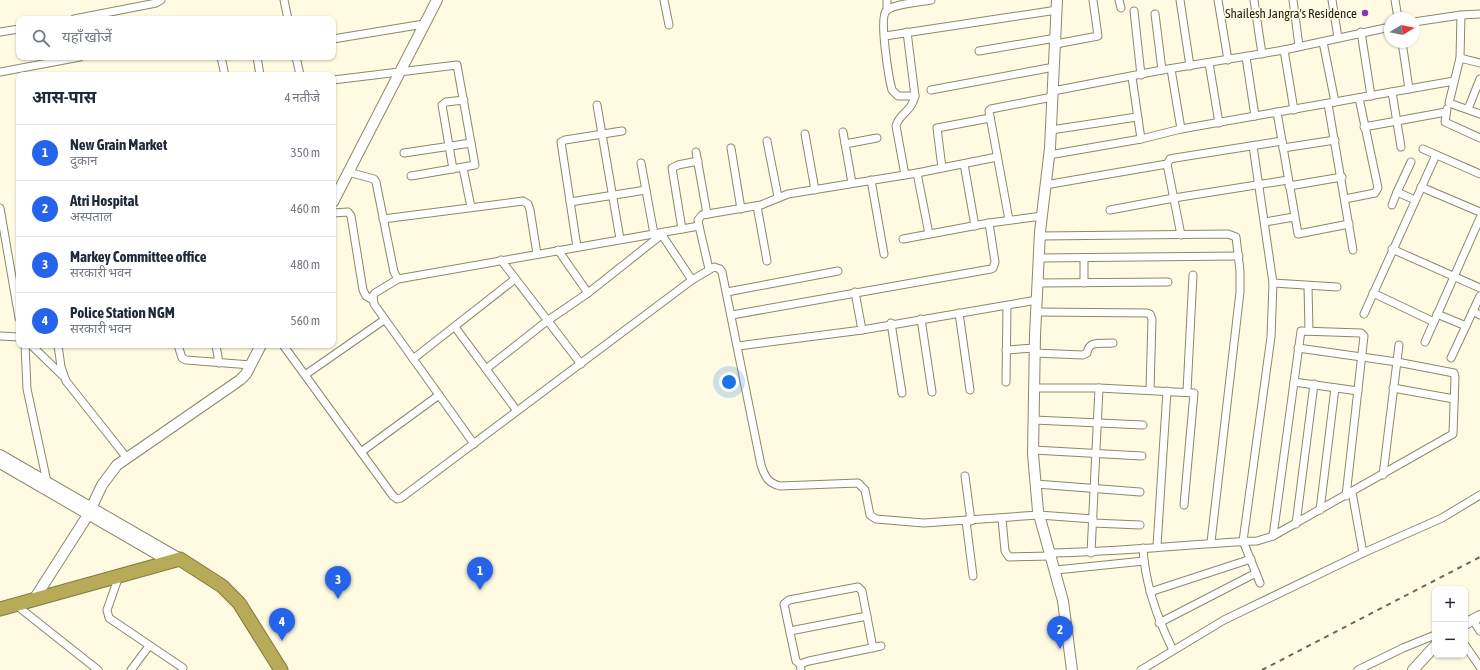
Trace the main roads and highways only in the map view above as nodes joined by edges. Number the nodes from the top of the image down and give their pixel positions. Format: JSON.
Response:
{"nodes":[{"id":1,"x":220,"y":588,"type":"junction"},
{"id":2,"x":0,"y":609,"type":"edge"},
{"id":3,"x":274,"y":670,"type":"edge"},
{"id":4,"x":281,"y":670,"type":"edge"}],
"edges":[{"from":1,"to":2,"type":"highway"},
{"from":1,"to":3,"type":"highway"},
{"from":1,"to":4,"type":"highway"}]}
